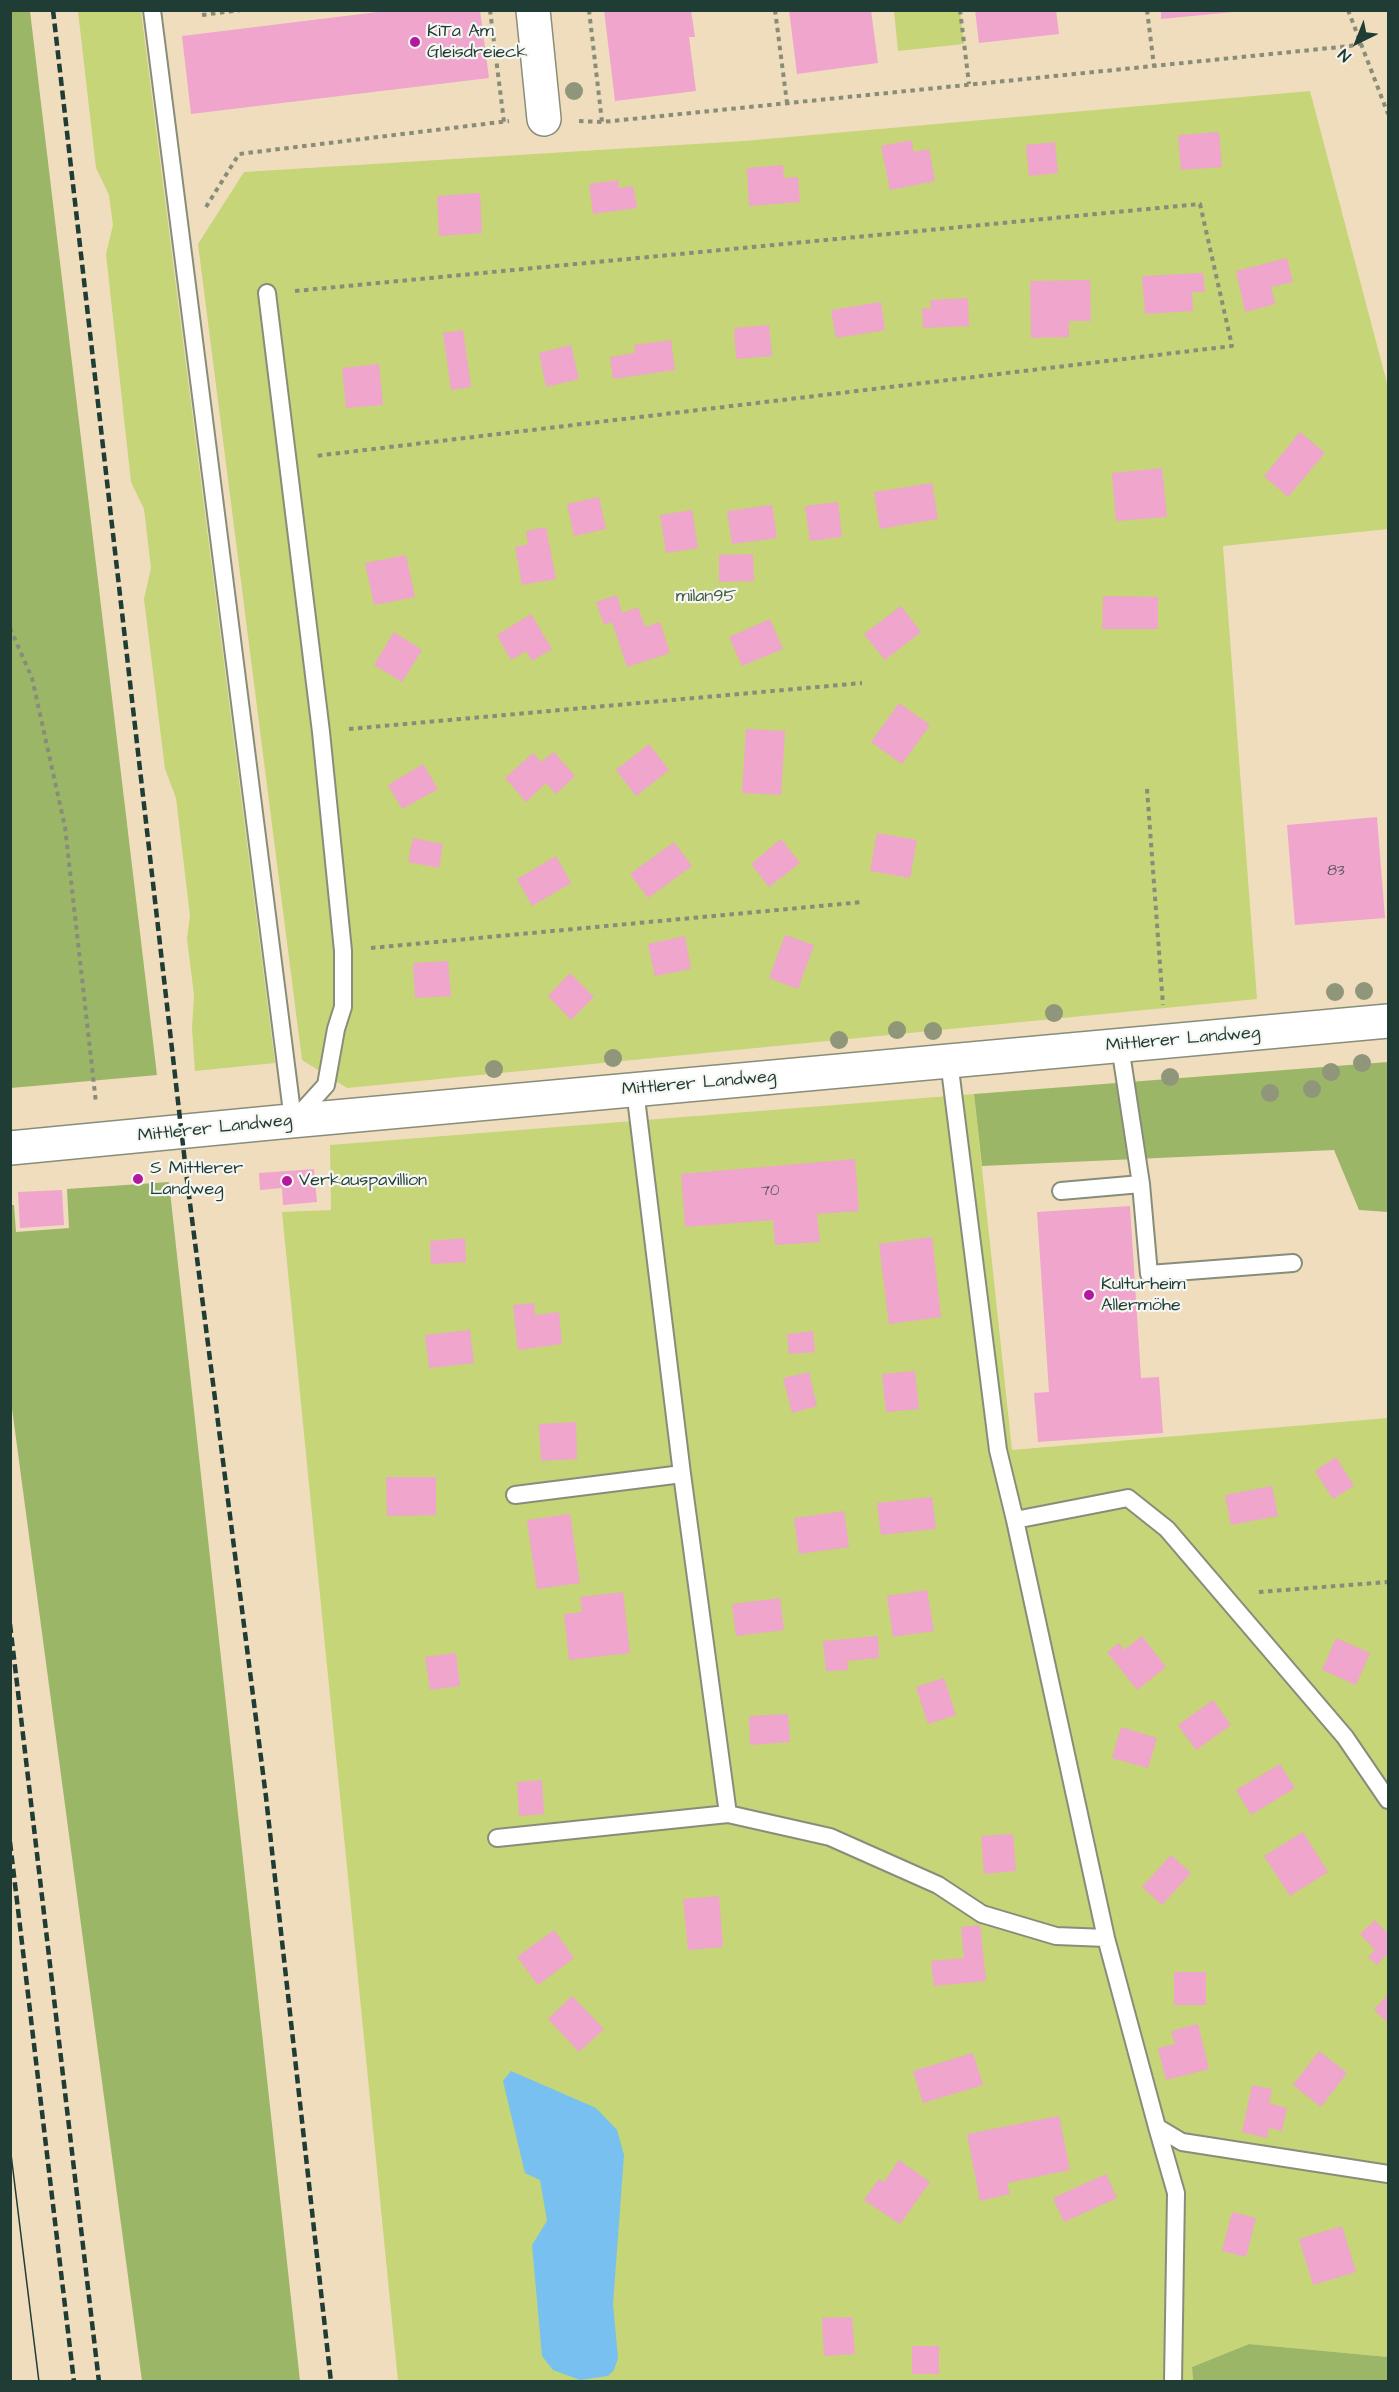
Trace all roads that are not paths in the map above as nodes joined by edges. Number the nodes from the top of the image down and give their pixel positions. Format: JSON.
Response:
{"nodes":[{"id":1,"x":152,"y":10,"type":"edge"},
{"id":2,"x":532,"y":10,"type":"edge"},
{"id":3,"x":544,"y":119,"type":"road end"},
{"id":4,"x":267,"y":293,"type":"road end"},
{"id":5,"x":1389,"y":1021,"type":"edge"},
{"id":6,"x":1120,"y":1046,"type":"junction"},
{"id":7,"x":949,"y":1061,"type":"junction"},
{"id":8,"x":635,"y":1090,"type":"junction"},
{"id":9,"x":293,"y":1120,"type":"junction"},
{"id":10,"x":10,"y":1148,"type":"edge"},
{"id":11,"x":1141,"y":1184,"type":"junction"},
{"id":12,"x":1061,"y":1191,"type":"dead end"},
{"id":13,"x":1293,"y":1263,"type":"dead end"},
{"id":14,"x":682,"y":1474,"type":"junction"},
{"id":15,"x":515,"y":1495,"type":"dead end"},
{"id":16,"x":1016,"y":1520,"type":"junction"},
{"id":17,"x":1389,"y":1800,"type":"edge"},
{"id":18,"x":728,"y":1814,"type":"junction"},
{"id":19,"x":496,"y":1838,"type":"dead end"},
{"id":20,"x":1106,"y":1938,"type":"junction"},
{"id":21,"x":1157,"y":2127,"type":"junction"},
{"id":22,"x":1389,"y":2174,"type":"edge"},
{"id":23,"x":1173,"y":2382,"type":"edge"}],
"edges":[{"from":1,"to":9,"type":"lane"},
{"from":2,"to":3,"type":"street"},
{"from":4,"to":9,"type":"lane"},
{"from":5,"to":6,"type":"street","name":"Mittlerer Landweg"},
{"from":6,"to":7,"type":"street","name":"Mittlerer Landweg"},
{"from":6,"to":11,"type":"lane"},
{"from":7,"to":8,"type":"street","name":"Mittlerer Landweg"},
{"from":7,"to":16,"type":"lane"},
{"from":8,"to":9,"type":"street","name":"Mittlerer Landweg"},
{"from":8,"to":14,"type":"lane"},
{"from":9,"to":10,"type":"street","name":"Mittlerer Landweg"},
{"from":11,"to":12,"type":"lane"},
{"from":11,"to":13,"type":"lane"},
{"from":14,"to":15,"type":"lane"},
{"from":14,"to":18,"type":"lane"},
{"from":16,"to":17,"type":"lane"},
{"from":16,"to":20,"type":"lane"},
{"from":18,"to":19,"type":"lane"},
{"from":18,"to":20,"type":"lane"},
{"from":20,"to":21,"type":"lane"},
{"from":21,"to":22,"type":"lane"},
{"from":21,"to":23,"type":"lane"}]}
